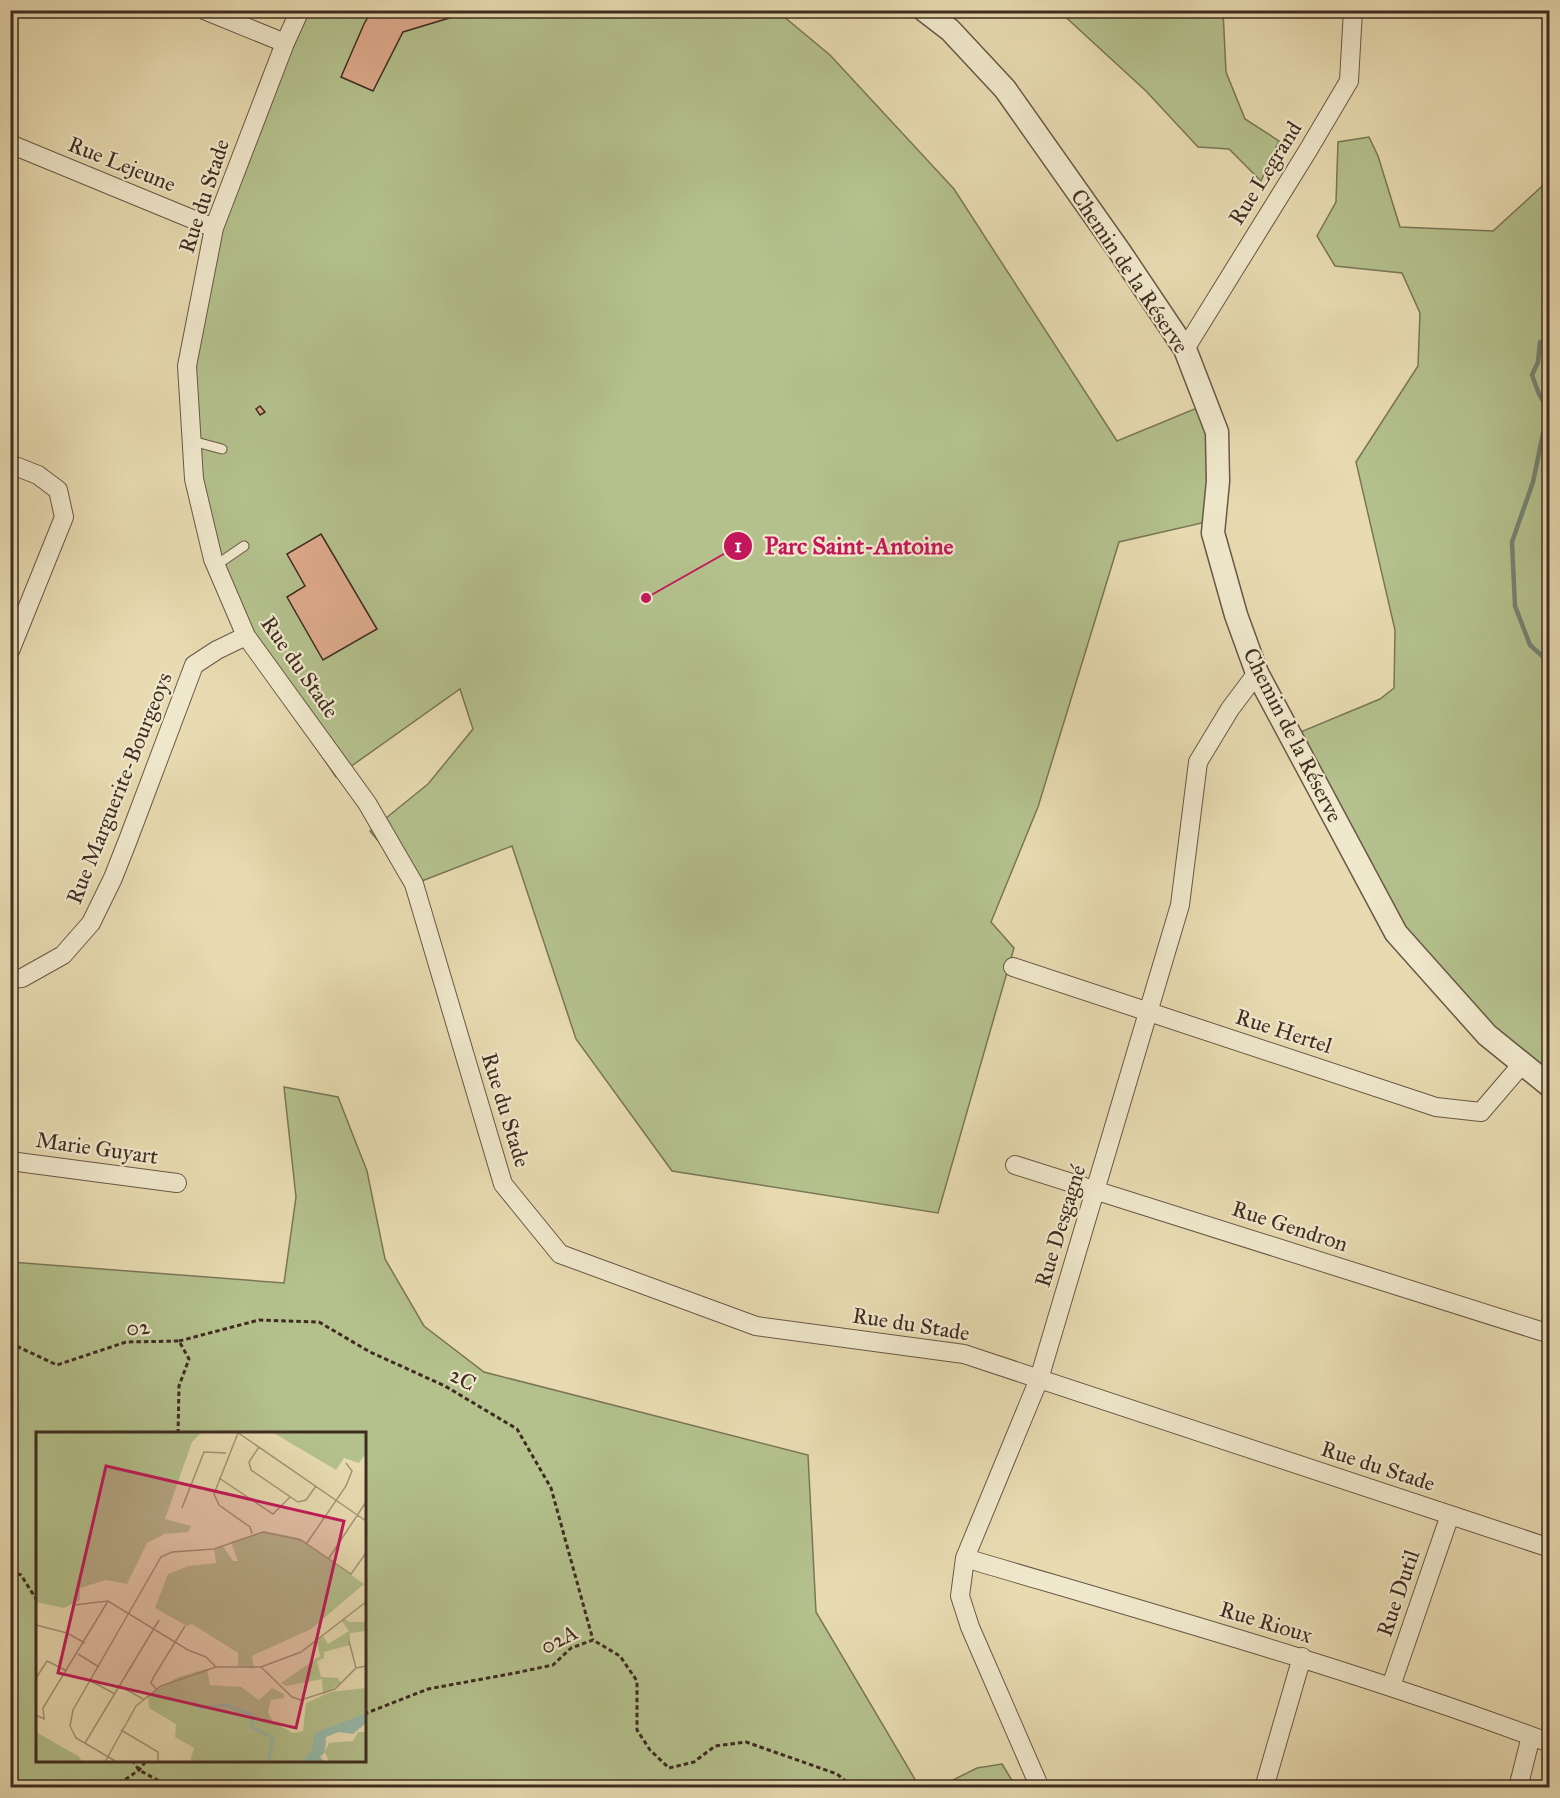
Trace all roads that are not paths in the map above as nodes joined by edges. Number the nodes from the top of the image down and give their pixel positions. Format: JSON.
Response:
{"nodes":[{"id":1,"x":204,"y":10,"type":"edge"},
{"id":2,"x":300,"y":10,"type":"edge"},
{"id":3,"x":924,"y":10,"type":"edge"},
{"id":4,"x":1353,"y":10,"type":"edge"},
{"id":5,"x":285,"y":43,"type":"junction"},
{"id":6,"x":10,"y":144,"type":"edge"},
{"id":7,"x":214,"y":228,"type":"junction"},
{"id":8,"x":1185,"y":349,"type":"junction"},
{"id":9,"x":192,"y":441,"type":"junction"},
{"id":10,"x":222,"y":449,"type":"dead end"},
{"id":11,"x":10,"y":464,"type":"edge"},
{"id":12,"x":244,"y":546,"type":"dead end"},
{"id":13,"x":215,"y":566,"type":"junction"},
{"id":14,"x":246,"y":636,"type":"junction"},
{"id":15,"x":10,"y":651,"type":"edge"},
{"id":16,"x":1257,"y":673,"type":"junction"},
{"id":17,"x":1013,"y":967,"type":"dead end"},
{"id":18,"x":10,"y":979,"type":"edge"},
{"id":19,"x":1148,"y":1012,"type":"junction"},
{"id":20,"x":1522,"y":1064,"type":"junction"},
{"id":21,"x":1550,"y":1086,"type":"edge"},
{"id":22,"x":10,"y":1161,"type":"edge"},
{"id":23,"x":1015,"y":1165,"type":"dead end"},
{"id":24,"x":177,"y":1183,"type":"dead end"},
{"id":25,"x":1095,"y":1190,"type":"junction"},
{"id":26,"x":1550,"y":1334,"type":"edge"},
{"id":27,"x":1039,"y":1379,"type":"junction"},
{"id":28,"x":1450,"y":1515,"type":"junction"},
{"id":29,"x":1550,"y":1548,"type":"edge"},
{"id":30,"x":965,"y":1558,"type":"junction"},
{"id":31,"x":1302,"y":1657,"type":"junction"},
{"id":32,"x":1391,"y":1686,"type":"junction"},
{"id":33,"x":1532,"y":1736,"type":"junction"},
{"id":34,"x":1550,"y":1743,"type":"edge"},
{"id":35,"x":1040,"y":1788,"type":"edge"},
{"id":36,"x":1264,"y":1788,"type":"edge"},
{"id":37,"x":1518,"y":1788,"type":"edge"}],
"edges":[{"from":1,"to":5,"type":"street"},
{"from":2,"to":5,"type":"street","name":"Rue du Stade"},
{"from":3,"to":8,"type":"street","name":"Chemin de la Réserve"},
{"from":4,"to":8,"type":"street","name":"Rue Legrand"},
{"from":5,"to":7,"type":"street","name":"Rue du Stade"},
{"from":6,"to":7,"type":"street","name":"Rue Lejeune"},
{"from":7,"to":9,"type":"street","name":"Rue du Stade"},
{"from":8,"to":16,"type":"street","name":"Chemin de la Réserve"},
{"from":9,"to":10,"type":"lane"},
{"from":9,"to":13,"type":"street","name":"Rue du Stade"},
{"from":11,"to":15,"type":"street"},
{"from":12,"to":13,"type":"lane"},
{"from":13,"to":14,"type":"street","name":"Rue du Stade"},
{"from":14,"to":18,"type":"street","name":"Rue Marguerite-Bourgeoys"},
{"from":14,"to":27,"type":"street","name":"Rue du Stade"},
{"from":16,"to":19,"type":"street","name":"Rue Desgagné"},
{"from":16,"to":20,"type":"street","name":"Chemin de la Réserve"},
{"from":17,"to":19,"type":"street","name":"Rue Hertel"},
{"from":19,"to":20,"type":"street","name":"Rue Hertel"},
{"from":19,"to":25,"type":"street","name":"Rue Desgagné"},
{"from":20,"to":21,"type":"street","name":"Chemin de la Réserve"},
{"from":22,"to":24,"type":"street","name":"Marie Guyart"},
{"from":23,"to":25,"type":"street","name":"Rue Gendron"},
{"from":25,"to":26,"type":"street","name":"Rue Gendron"},
{"from":25,"to":27,"type":"street","name":"Rue Desgagné"},
{"from":27,"to":28,"type":"street","name":"Rue du Stade"},
{"from":27,"to":30,"type":"street","name":"Rue Desgagné"},
{"from":28,"to":29,"type":"street","name":"Rue du Stade"},
{"from":28,"to":32,"type":"street","name":"Rue Dutil"},
{"from":30,"to":31,"type":"street","name":"Rue Rioux"},
{"from":30,"to":35,"type":"street","name":"Rue Desgagné"},
{"from":31,"to":32,"type":"street","name":"Rue Rioux"},
{"from":31,"to":36,"type":"street"},
{"from":32,"to":33,"type":"street","name":"Rue Rioux"},
{"from":33,"to":34,"type":"street","name":"Rue Rioux"},
{"from":33,"to":37,"type":"street"}]}
